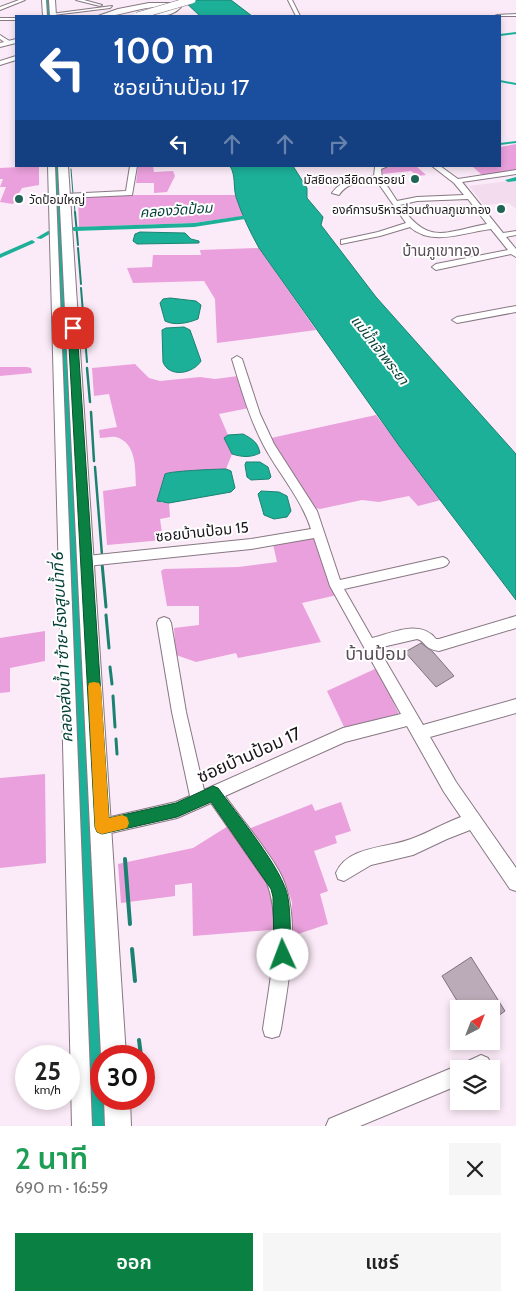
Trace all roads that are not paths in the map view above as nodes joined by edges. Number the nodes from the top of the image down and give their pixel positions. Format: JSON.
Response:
{"nodes":[{"id":1,"x":23,"y":0,"type":"edge"},
{"id":2,"x":44,"y":0,"type":"edge"},
{"id":3,"x":52,"y":0,"type":"edge"},
{"id":4,"x":78,"y":0,"type":"edge"},
{"id":5,"x":175,"y":0,"type":"edge"},
{"id":6,"x":192,"y":0,"type":"edge"},
{"id":7,"x":290,"y":0,"type":"edge"},
{"id":8,"x":110,"y":7,"type":"junction"},
{"id":9,"x":0,"y":9,"type":"edge"},
{"id":10,"x":121,"y":14,"type":"edge"},
{"id":11,"x":45,"y":15,"type":"edge"},
{"id":12,"x":53,"y":15,"type":"edge"},
{"id":13,"x":140,"y":15,"type":"edge"},
{"id":14,"x":158,"y":15,"type":"edge"},
{"id":15,"x":298,"y":15,"type":"edge"},
{"id":16,"x":516,"y":15,"type":"edge"},
{"id":17,"x":501,"y":16,"type":"edge"},
{"id":18,"x":508,"y":16,"type":"junction"},
{"id":19,"x":0,"y":19,"type":"edge"},
{"id":20,"x":15,"y":19,"type":"edge"},
{"id":21,"x":516,"y":20,"type":"edge"},
{"id":22,"x":501,"y":22,"type":"edge"},
{"id":23,"x":0,"y":39,"type":"edge"},
{"id":24,"x":14,"y":43,"type":"edge"},
{"id":25,"x":0,"y":52,"type":"edge"},
{"id":26,"x":15,"y":52,"type":"edge"},
{"id":27,"x":0,"y":57,"type":"edge"},
{"id":28,"x":15,"y":58,"type":"edge"},
{"id":29,"x":0,"y":63,"type":"edge"},
{"id":30,"x":51,"y":167,"type":"edge"},
{"id":31,"x":63,"y":167,"type":"edge"},
{"id":32,"x":134,"y":167,"type":"edge"},
{"id":33,"x":382,"y":167,"type":"edge"},
{"id":34,"x":436,"y":167,"type":"edge"},
{"id":35,"x":516,"y":172,"type":"edge"},
{"id":36,"x":378,"y":178,"type":"junction"},
{"id":37,"x":457,"y":181,"type":"junction"},
{"id":38,"x":336,"y":193,"type":"dead end"},
{"id":39,"x":471,"y":197,"type":"junction"},
{"id":40,"x":396,"y":203,"type":"junction"},
{"id":41,"x":60,"y":204,"type":"junction"},
{"id":42,"x":411,"y":224,"type":"junction"},
{"id":43,"x":492,"y":226,"type":"junction"},
{"id":44,"x":516,"y":233,"type":"edge"},
{"id":45,"x":501,"y":236,"type":"junction"},
{"id":46,"x":344,"y":242,"type":"dead end"},
{"id":47,"x":514,"y":253,"type":"edge"},
{"id":48,"x":436,"y":267,"type":"dead end"},
{"id":49,"x":516,"y":309,"type":"edge"},
{"id":50,"x":63,"y":310,"type":"junction"},
{"id":51,"x":458,"y":320,"type":"dead end"},
{"id":52,"x":237,"y":359,"type":"dead end"},
{"id":53,"x":319,"y":532,"type":"junction"},
{"id":54,"x":87,"y":561,"type":"junction"},
{"id":55,"x":443,"y":562,"type":"dead end"},
{"id":56,"x":336,"y":586,"type":"junction"},
{"id":57,"x":78,"y":614,"type":"junction"},
{"id":58,"x":516,"y":622,"type":"edge"},
{"id":59,"x":164,"y":623,"type":"dead end"},
{"id":60,"x":368,"y":645,"type":"junction"},
{"id":61,"x":516,"y":706,"type":"edge"},
{"id":62,"x":411,"y":718,"type":"junction"},
{"id":63,"x":420,"y":733,"type":"junction"},
{"id":64,"x":206,"y":796,"type":"junction"},
{"id":65,"x":473,"y":821,"type":"junction"},
{"id":66,"x":102,"y":827,"type":"junction"},
{"id":67,"x":344,"y":873,"type":"dead end"},
{"id":68,"x":513,"y":873,"type":"edge"},
{"id":69,"x":272,"y":1029,"type":"dead end"},
{"id":70,"x":113,"y":1045,"type":"edge"},
{"id":71,"x":450,"y":1078,"type":"edge"},
{"id":72,"x":117,"y":1110,"type":"edge"},
{"id":73,"x":82,"y":1126,"type":"edge"},
{"id":74,"x":118,"y":1126,"type":"edge"},
{"id":75,"x":336,"y":1126,"type":"edge"}],
"edges":[{"from":1,"to":9,"type":"street"},
{"from":2,"to":11,"type":"street"},
{"from":3,"to":12,"type":"main road"},
{"from":4,"to":8,"type":"street"},
{"from":5,"to":10,"type":"main road"},
{"from":6,"to":13,"type":"main road","bridge":true},
{"from":7,"to":15,"type":"street"},
{"from":8,"to":10,"type":"street"},
{"from":8,"to":12,"type":"street"},
{"from":10,"to":14,"type":"main road"},
{"from":16,"to":18,"type":"street"},
{"from":17,"to":18,"type":"street"},
{"from":18,"to":21,"type":"street"},
{"from":19,"to":20,"type":"street"},
{"from":21,"to":22,"type":"street"},
{"from":23,"to":24,"type":"main road"},
{"from":24,"to":25,"type":"main road"},
{"from":26,"to":27,"type":"main road"},
{"from":28,"to":29,"type":"main road"},
{"from":30,"to":41,"type":"street"},
{"from":31,"to":41,"type":"main road"},
{"from":32,"to":41,"type":"street"},
{"from":33,"to":36,"type":"street"},
{"from":34,"to":37,"type":"street"},
{"from":35,"to":37,"type":"street"},
{"from":36,"to":38,"type":"street"},
{"from":36,"to":40,"type":"street"},
{"from":37,"to":39,"type":"street"},
{"from":39,"to":40,"type":"street"},
{"from":39,"to":43,"type":"street"},
{"from":40,"to":42,"type":"street"},
{"from":41,"to":50,"type":"main road"},
{"from":42,"to":43,"type":"street"},
{"from":42,"to":46,"type":"street"},
{"from":43,"to":45,"type":"street"},
{"from":44,"to":45,"type":"street"},
{"from":45,"to":47,"type":"street"},
{"from":47,"to":48,"type":"street"},
{"from":49,"to":51,"type":"street"},
{"from":50,"to":54,"type":"main road"},
{"from":50,"to":57,"type":"street"},
{"from":52,"to":53,"type":"street"},
{"from":53,"to":54,"type":"street","name":"ซอยบ้านป้อม 15"},
{"from":53,"to":56,"type":"street"},
{"from":54,"to":57,"type":"main road"},
{"from":55,"to":56,"type":"street"},
{"from":56,"to":60,"type":"street"},
{"from":57,"to":66,"type":"main road"},
{"from":57,"to":73,"type":"street"},
{"from":58,"to":60,"type":"street"},
{"from":59,"to":64,"type":"street"},
{"from":60,"to":62,"type":"street"},
{"from":61,"to":63,"type":"street"},
{"from":62,"to":63,"type":"street"},
{"from":62,"to":64,"type":"street","name":"ซอยบ้านป้อม 17"},
{"from":63,"to":65,"type":"street"},
{"from":64,"to":66,"type":"street","name":"ซอยบ้านป้อม 17"},
{"from":64,"to":69,"type":"street"},
{"from":65,"to":67,"type":"street"},
{"from":65,"to":68,"type":"street"},
{"from":66,"to":70,"type":"main road"},
{"from":71,"to":75,"type":"street"},
{"from":72,"to":74,"type":"main road"}]}
